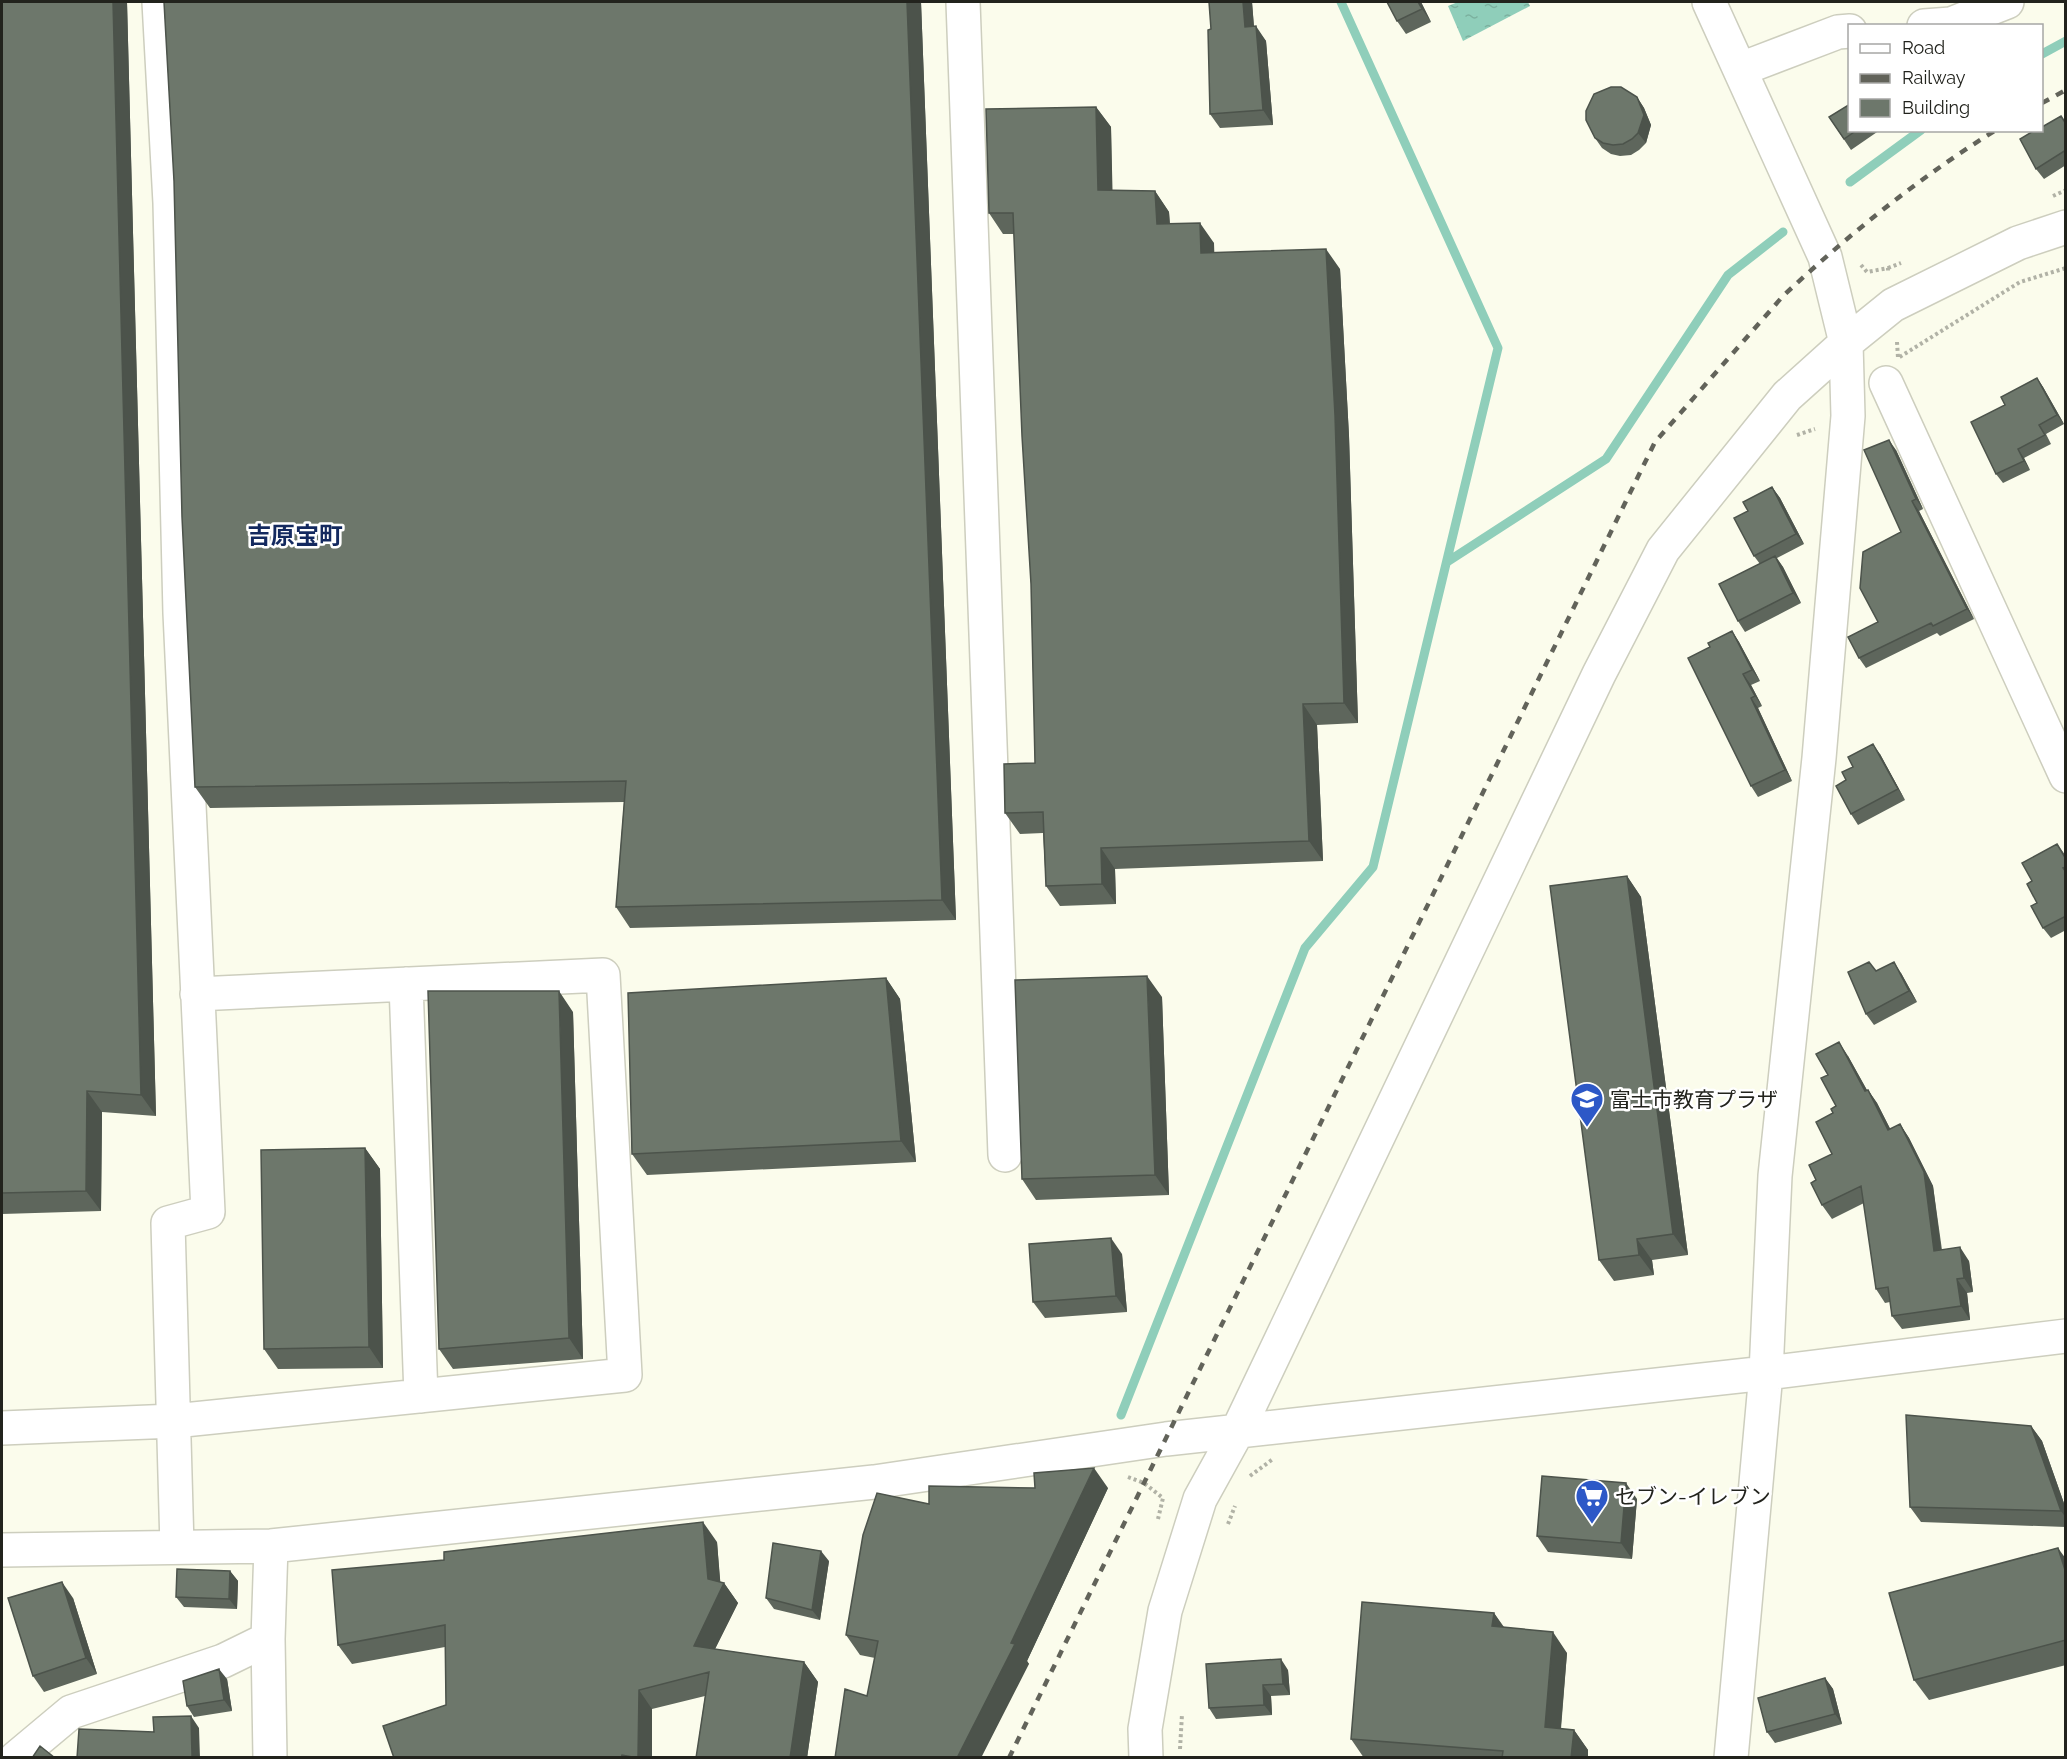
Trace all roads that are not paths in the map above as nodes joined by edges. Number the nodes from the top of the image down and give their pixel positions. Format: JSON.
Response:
{"nodes":[{"id":1,"x":159,"y":2,"type":"edge"},
{"id":2,"x":963,"y":2,"type":"edge"},
{"id":3,"x":1710,"y":2,"type":"edge"},
{"id":4,"x":2007,"y":2,"type":"edge"},
{"id":5,"x":1951,"y":24,"type":"edge"},
{"id":6,"x":1848,"y":31,"type":"edge"},
{"id":7,"x":1741,"y":69,"type":"junction"},
{"id":8,"x":2066,"y":226,"type":"edge"},
{"id":9,"x":1846,"y":343,"type":"junction"},
{"id":10,"x":1886,"y":383,"type":"dead end"},
{"id":11,"x":2066,"y":776,"type":"edge"},
{"id":12,"x":406,"y":984,"type":"junction"},
{"id":13,"x":197,"y":994,"type":"junction"},
{"id":14,"x":1005,"y":1155,"type":"dead end"},
{"id":15,"x":2066,"y":1336,"type":"edge"},
{"id":16,"x":1766,"y":1373,"type":"junction"},
{"id":17,"x":421,"y":1396,"type":"junction"},
{"id":18,"x":174,"y":1421,"type":"junction"},
{"id":19,"x":2,"y":1428,"type":"edge"},
{"id":20,"x":1237,"y":1432,"type":"junction"},
{"id":21,"x":272,"y":1546,"type":"junction"},
{"id":22,"x":177,"y":1547,"type":"junction"},
{"id":23,"x":2,"y":1550,"type":"edge"},
{"id":24,"x":268,"y":1639,"type":"junction"},
{"id":25,"x":16,"y":1758,"type":"edge"},
{"id":26,"x":270,"y":1758,"type":"edge"},
{"id":27,"x":1146,"y":1758,"type":"edge"},
{"id":28,"x":1731,"y":1758,"type":"edge"}],
"edges":[{"from":1,"to":13,"type":"street"},
{"from":2,"to":14,"type":"street"},
{"from":3,"to":7,"type":"street"},
{"from":4,"to":5,"type":"street"},
{"from":6,"to":7,"type":"street"},
{"from":7,"to":9,"type":"street"},
{"from":8,"to":9,"type":"street"},
{"from":9,"to":16,"type":"street"},
{"from":9,"to":20,"type":"street"},
{"from":10,"to":11,"type":"street"},
{"from":12,"to":13,"type":"street"},
{"from":12,"to":17,"type":"street"},
{"from":12,"to":17,"type":"street"},
{"from":13,"to":18,"type":"street"},
{"from":15,"to":16,"type":"street"},
{"from":16,"to":20,"type":"street"},
{"from":16,"to":28,"type":"street"},
{"from":17,"to":18,"type":"street"},
{"from":18,"to":19,"type":"street"},
{"from":18,"to":22,"type":"street"},
{"from":20,"to":21,"type":"street"},
{"from":20,"to":27,"type":"street"},
{"from":21,"to":22,"type":"street"},
{"from":21,"to":24,"type":"street"},
{"from":22,"to":23,"type":"street"},
{"from":24,"to":25,"type":"street"},
{"from":24,"to":26,"type":"street"}]}
